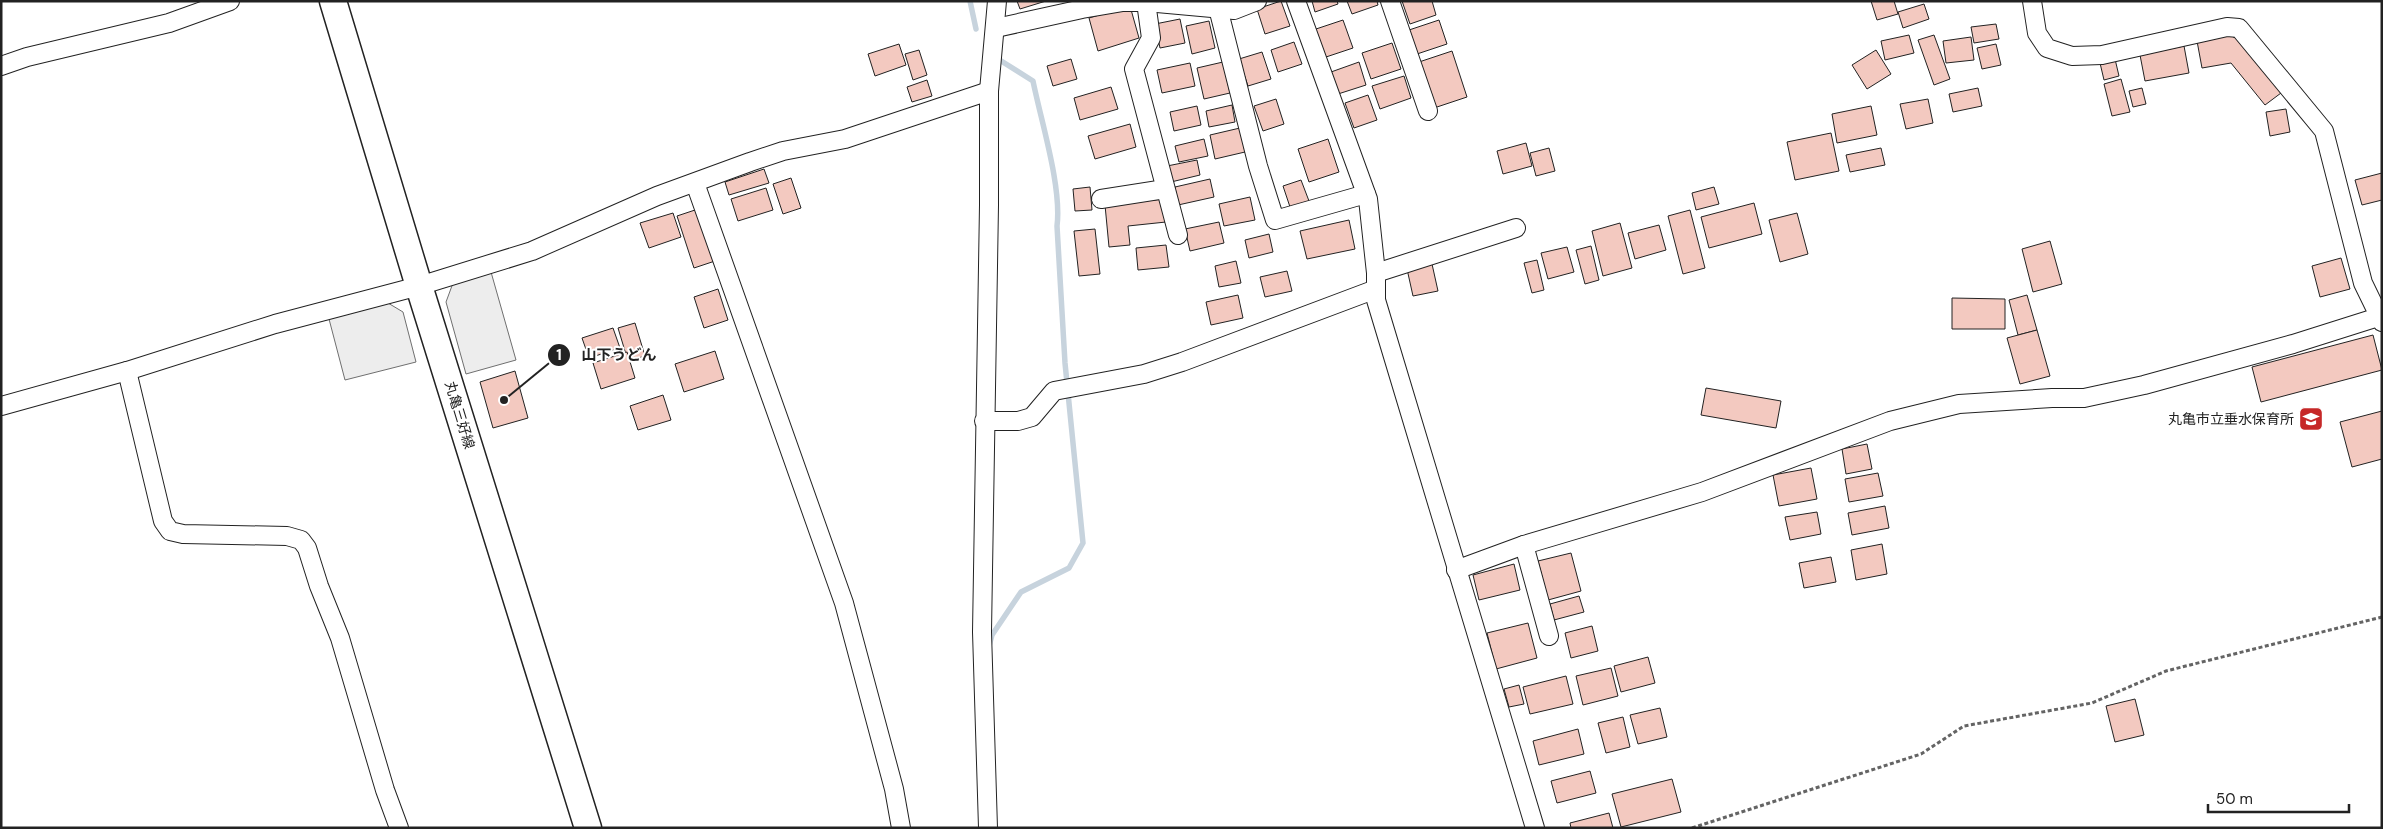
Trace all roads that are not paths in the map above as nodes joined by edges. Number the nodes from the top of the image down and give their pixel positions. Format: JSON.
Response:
{"nodes":[{"id":1,"x":230,"y":1,"type":"edge"},
{"id":2,"x":333,"y":1,"type":"edge"},
{"id":3,"x":997,"y":1,"type":"edge"},
{"id":4,"x":1257,"y":1,"type":"edge"},
{"id":5,"x":1296,"y":1,"type":"edge"},
{"id":6,"x":1390,"y":1,"type":"edge"},
{"id":7,"x":2032,"y":1,"type":"edge"},
{"id":8,"x":1146,"y":2,"type":"edge"},
{"id":9,"x":1218,"y":8,"type":"junction"},
{"id":10,"x":996,"y":28,"type":"junction"},
{"id":11,"x":1,"y":66,"type":"edge"},
{"id":12,"x":989,"y":91,"type":"junction"},
{"id":13,"x":1428,"y":111,"type":"dead end"},
{"id":14,"x":695,"y":183,"type":"junction"},
{"id":15,"x":1165,"y":188,"type":"junction"},
{"id":16,"x":1366,"y":194,"type":"junction"},
{"id":17,"x":1102,"y":199,"type":"dead end"},
{"id":18,"x":1516,"y":228,"type":"dead end"},
{"id":19,"x":1178,"y":235,"type":"dead end"},
{"id":20,"x":1376,"y":281,"type":"junction"},
{"id":21,"x":419,"y":286,"type":"junction"},
{"id":22,"x":2381,"y":316,"type":"edge"},
{"id":23,"x":127,"y":371,"type":"junction"},
{"id":24,"x":1,"y":406,"type":"edge"},
{"id":25,"x":984,"y":421,"type":"junction"},
{"id":26,"x":1524,"y":546,"type":"junction"},
{"id":27,"x":1456,"y":570,"type":"junction"},
{"id":28,"x":1549,"y":636,"type":"dead end"},
{"id":29,"x":399,"y":828,"type":"edge"},
{"id":30,"x":588,"y":828,"type":"edge"},
{"id":31,"x":901,"y":828,"type":"edge"},
{"id":32,"x":988,"y":828,"type":"edge"},
{"id":33,"x":1535,"y":828,"type":"edge"}],
"edges":[{"from":1,"to":11,"type":"street"},
{"from":2,"to":21,"type":"main road","name":"丸亀三好線"},
{"from":3,"to":10,"type":"street"},
{"from":4,"to":9,"type":"street"},
{"from":5,"to":16,"type":"street"},
{"from":6,"to":13,"type":"street"},
{"from":7,"to":22,"type":"street"},
{"from":8,"to":9,"type":"street"},
{"from":8,"to":10,"type":"street"},
{"from":8,"to":15,"type":"street"},
{"from":9,"to":16,"type":"street"},
{"from":10,"to":12,"type":"street"},
{"from":12,"to":14,"type":"street"},
{"from":12,"to":25,"type":"street"},
{"from":14,"to":21,"type":"street"},
{"from":14,"to":31,"type":"street"},
{"from":15,"to":17,"type":"street"},
{"from":15,"to":19,"type":"street"},
{"from":16,"to":20,"type":"street"},
{"from":18,"to":20,"type":"street"},
{"from":20,"to":25,"type":"street"},
{"from":20,"to":27,"type":"street"},
{"from":21,"to":23,"type":"street"},
{"from":21,"to":30,"type":"main road","name":"丸亀三好線"},
{"from":22,"to":26,"type":"street"},
{"from":23,"to":24,"type":"street"},
{"from":23,"to":29,"type":"street"},
{"from":25,"to":32,"type":"street"},
{"from":26,"to":27,"type":"street"},
{"from":26,"to":28,"type":"street"},
{"from":27,"to":33,"type":"street"}]}
